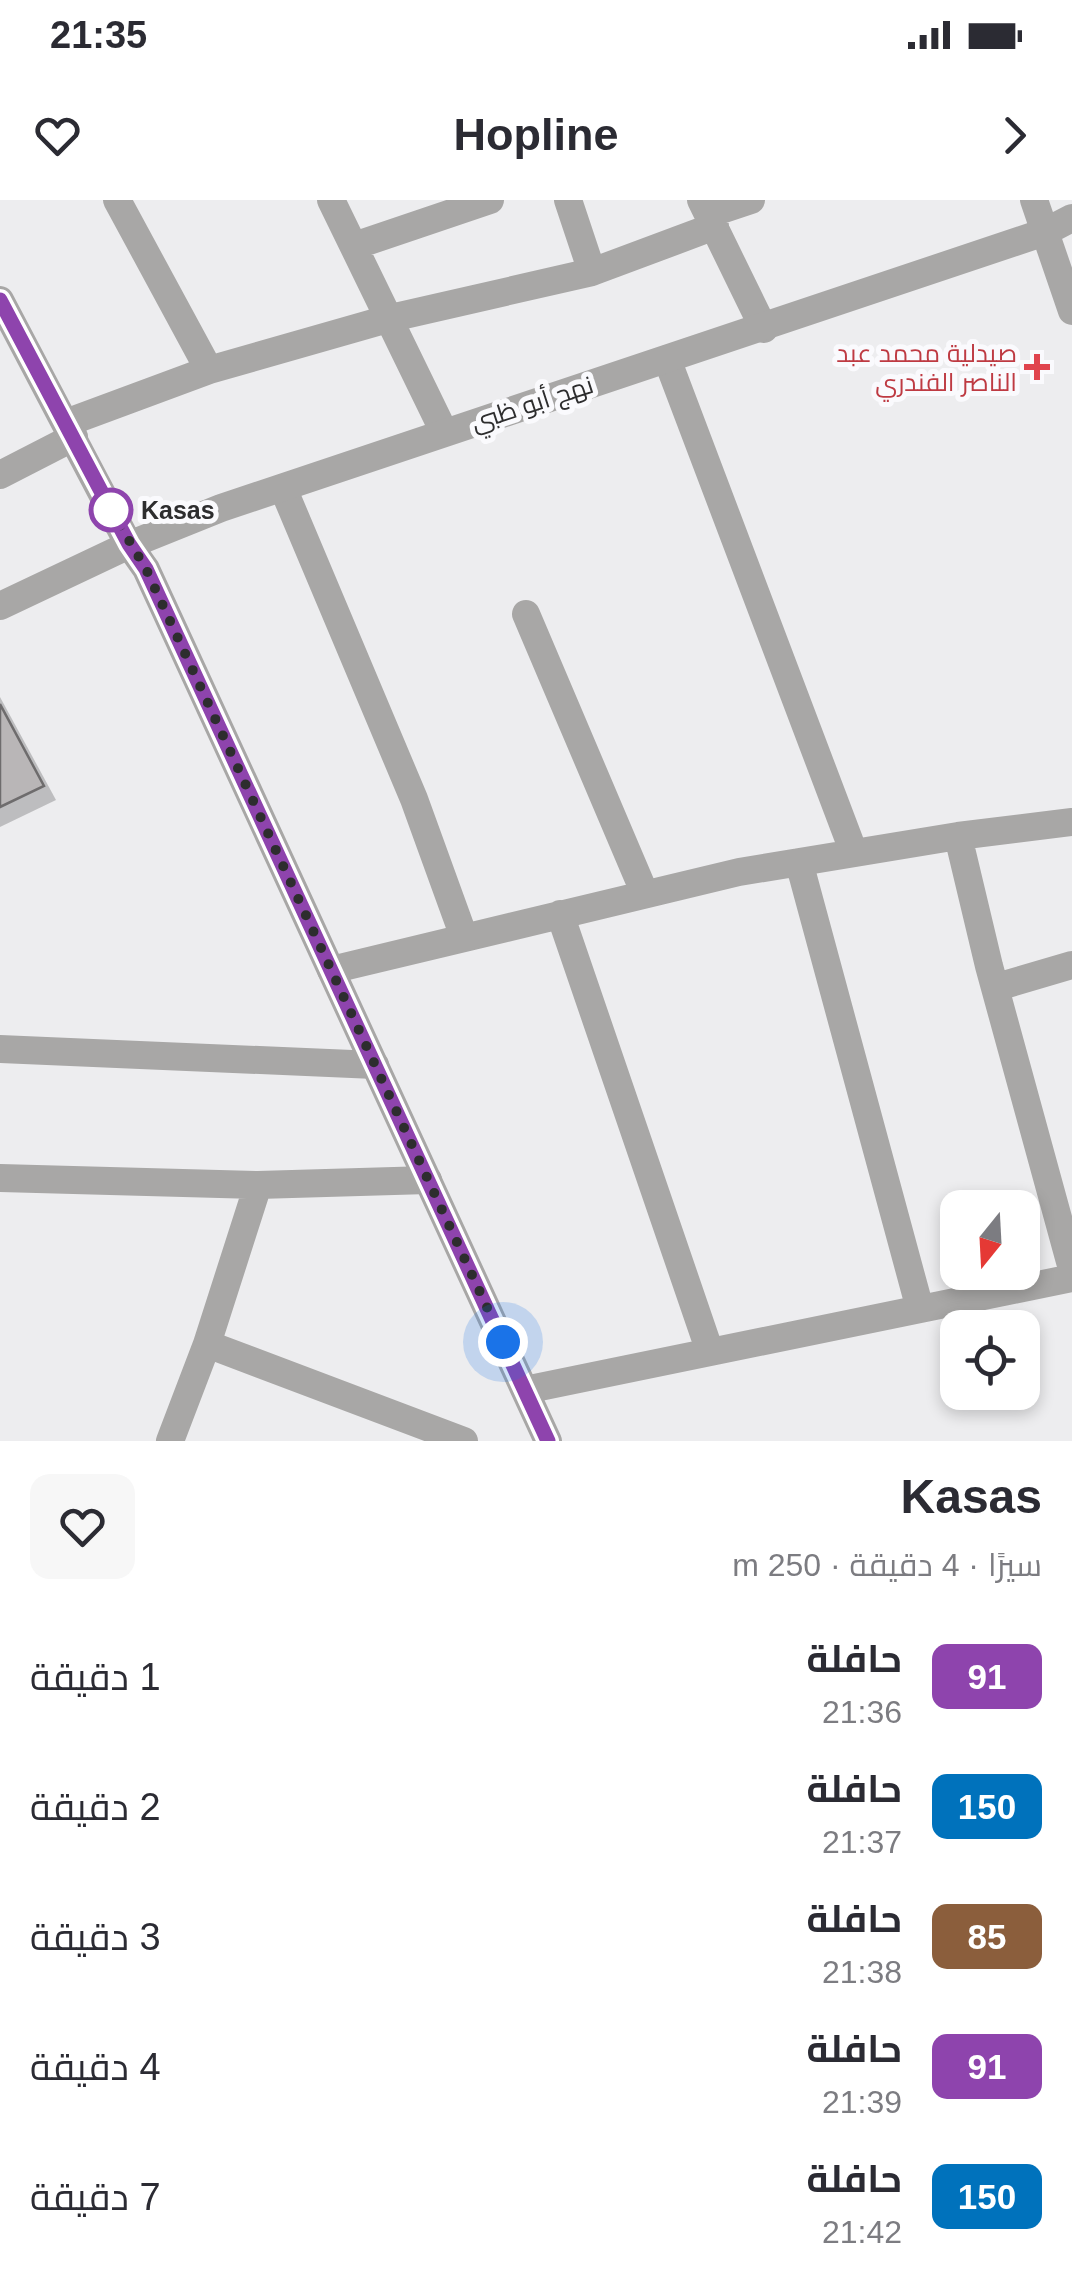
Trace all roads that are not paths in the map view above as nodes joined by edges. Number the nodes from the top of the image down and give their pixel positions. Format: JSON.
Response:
{"nodes":[{"id":1,"x":117,"y":200,"type":"edge"},
{"id":2,"x":332,"y":200,"type":"edge"},
{"id":3,"x":490,"y":200,"type":"edge"},
{"id":4,"x":568,"y":200,"type":"edge"},
{"id":5,"x":751,"y":200,"type":"edge"},
{"id":6,"x":1034,"y":200,"type":"edge"},
{"id":7,"x":709,"y":214,"type":"edge"},
{"id":8,"x":1072,"y":218,"type":"edge"},
{"id":9,"x":1046,"y":232,"type":"junction"},
{"id":10,"x":354,"y":246,"type":"junction"},
{"id":11,"x":592,"y":272,"type":"junction"},
{"id":12,"x":0,"y":300,"type":"edge"},
{"id":13,"x":1072,"y":311,"type":"edge"},
{"id":14,"x":392,"y":318,"type":"junction"},
{"id":15,"x":764,"y":328,"type":"junction"},
{"id":16,"x":667,"y":359,"type":"junction"},
{"id":17,"x":208,"y":370,"type":"junction"},
{"id":18,"x":70,"y":430,"type":"junction"},
{"id":19,"x":444,"y":432,"type":"junction"},
{"id":20,"x":0,"y":475,"type":"edge"},
{"id":21,"x":282,"y":488,"type":"junction"},
{"id":22,"x":129,"y":544,"type":"junction"},
{"id":23,"x":0,"y":606,"type":"edge"},
{"id":24,"x":526,"y":614,"type":"dead end"},
{"id":25,"x":1072,"y":822,"type":"edge"},
{"id":26,"x":958,"y":836,"type":"junction"},
{"id":27,"x":854,"y":853,"type":"junction"},
{"id":28,"x":799,"y":862,"type":"junction"},
{"id":29,"x":646,"y":894,"type":"junction"},
{"id":30,"x":560,"y":914,"type":"junction"},
{"id":31,"x":464,"y":937,"type":"junction"},
{"id":32,"x":1072,"y":965,"type":"edge"},
{"id":33,"x":331,"y":970,"type":"junction"},
{"id":34,"x":997,"y":987,"type":"junction"},
{"id":35,"x":0,"y":1050,"type":"edge"},
{"id":36,"x":375,"y":1065,"type":"junction"},
{"id":37,"x":0,"y":1178,"type":"edge"},
{"id":38,"x":428,"y":1180,"type":"junction"},
{"id":39,"x":258,"y":1185,"type":"junction"},
{"id":40,"x":1072,"y":1269,"type":"edge"},
{"id":41,"x":1072,"y":1278,"type":"edge"},
{"id":42,"x":920,"y":1310,"type":"junction"},
{"id":43,"x":207,"y":1344,"type":"junction"},
{"id":44,"x":710,"y":1352,"type":"junction"},
{"id":45,"x":525,"y":1390,"type":"junction"},
{"id":46,"x":170,"y":1441,"type":"edge"},
{"id":47,"x":464,"y":1441,"type":"edge"},
{"id":48,"x":548,"y":1441,"type":"edge"}],
"edges":[{"from":1,"to":17,"type":"street"},
{"from":2,"to":10,"type":"street"},
{"from":3,"to":10,"type":"street"},
{"from":4,"to":11,"type":"street"},
{"from":5,"to":7,"type":"street"},
{"from":6,"to":9,"type":"street"},
{"from":7,"to":11,"type":"street"},
{"from":7,"to":15,"type":"street"},
{"from":8,"to":9,"type":"street","name":"نهج أبو ظبي"},
{"from":9,"to":13,"type":"street"},
{"from":9,"to":15,"type":"street","name":"نهج أبو ظبي"},
{"from":10,"to":14,"type":"street"},
{"from":11,"to":14,"type":"street"},
{"from":12,"to":18,"type":"street"},
{"from":14,"to":17,"type":"street"},
{"from":14,"to":19,"type":"street"},
{"from":15,"to":16,"type":"street","name":"نهج أبو ظبي"},
{"from":16,"to":19,"type":"street","name":"نهج أبو ظبي"},
{"from":16,"to":27,"type":"street"},
{"from":17,"to":18,"type":"street"},
{"from":18,"to":20,"type":"street"},
{"from":18,"to":22,"type":"street"},
{"from":19,"to":21,"type":"street","name":"نهج أبو ظبي"},
{"from":21,"to":22,"type":"street","name":"نهج أبو ظبي"},
{"from":21,"to":31,"type":"street"},
{"from":22,"to":23,"type":"street","name":"نهج أبو ظبي"},
{"from":22,"to":33,"type":"street"},
{"from":24,"to":29,"type":"street"},
{"from":25,"to":26,"type":"street"},
{"from":26,"to":27,"type":"street"},
{"from":26,"to":34,"type":"street"},
{"from":27,"to":28,"type":"street"},
{"from":28,"to":29,"type":"street"},
{"from":28,"to":42,"type":"street"},
{"from":29,"to":30,"type":"street"},
{"from":30,"to":31,"type":"street"},
{"from":30,"to":44,"type":"street"},
{"from":31,"to":33,"type":"street"},
{"from":32,"to":34,"type":"street"},
{"from":33,"to":36,"type":"street"},
{"from":34,"to":40,"type":"street"},
{"from":35,"to":36,"type":"street"},
{"from":36,"to":38,"type":"street"},
{"from":37,"to":39,"type":"street"},
{"from":38,"to":39,"type":"street"},
{"from":38,"to":45,"type":"street"},
{"from":39,"to":43,"type":"street"},
{"from":41,"to":42,"type":"street"},
{"from":42,"to":44,"type":"street"},
{"from":43,"to":46,"type":"street"},
{"from":43,"to":47,"type":"street"},
{"from":44,"to":45,"type":"street"},
{"from":45,"to":48,"type":"street"}]}
